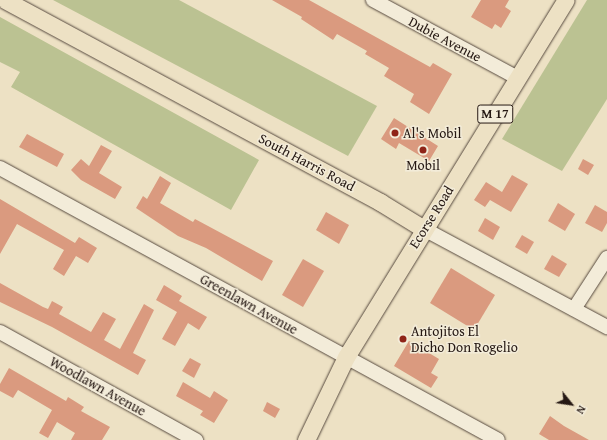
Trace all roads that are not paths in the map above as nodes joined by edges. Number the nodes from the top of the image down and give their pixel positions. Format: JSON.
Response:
{"nodes":[{"id":1,"x":5,"y":0,"type":"edge"},
{"id":2,"x":373,"y":0,"type":"edge"},
{"id":3,"x":566,"y":0,"type":"edge"},
{"id":4,"x":518,"y":78,"type":"junction"},
{"id":5,"x":0,"y":168,"type":"edge"},
{"id":6,"x":424,"y":229,"type":"junction"},
{"id":7,"x":607,"y":258,"type":"edge"},
{"id":8,"x":574,"y":309,"type":"junction"},
{"id":9,"x":607,"y":327,"type":"edge"},
{"id":10,"x":0,"y":332,"type":"edge"},
{"id":11,"x":346,"y":357,"type":"junction"},
{"id":12,"x":196,"y":440,"type":"edge"},
{"id":13,"x":306,"y":440,"type":"edge"},
{"id":14,"x":498,"y":440,"type":"edge"}],
"edges":[{"from":1,"to":6,"type":"main road","name":"South Harris Road"},
{"from":2,"to":4,"type":"street","name":"Dubie Avenue"},
{"from":3,"to":4,"type":"main road","name":"Ecorse Road","number":"M 17"},
{"from":4,"to":6,"type":"main road","name":"Ecorse Road","number":"M 17"},
{"from":5,"to":11,"type":"street","name":"Greenlawn Avenue"},
{"from":6,"to":8,"type":"street","name":"South Harris Road"},
{"from":6,"to":11,"type":"main road","name":"Ecorse Road","number":"M 17"},
{"from":7,"to":8,"type":"street"},
{"from":8,"to":9,"type":"street","name":"South Harris Road"},
{"from":10,"to":12,"type":"street","name":"Woodlawn Avenue"},
{"from":11,"to":13,"type":"main road","name":"Ecorse Road","number":"M 17"},
{"from":11,"to":14,"type":"street","name":"Greenlawn Avenue"}]}
